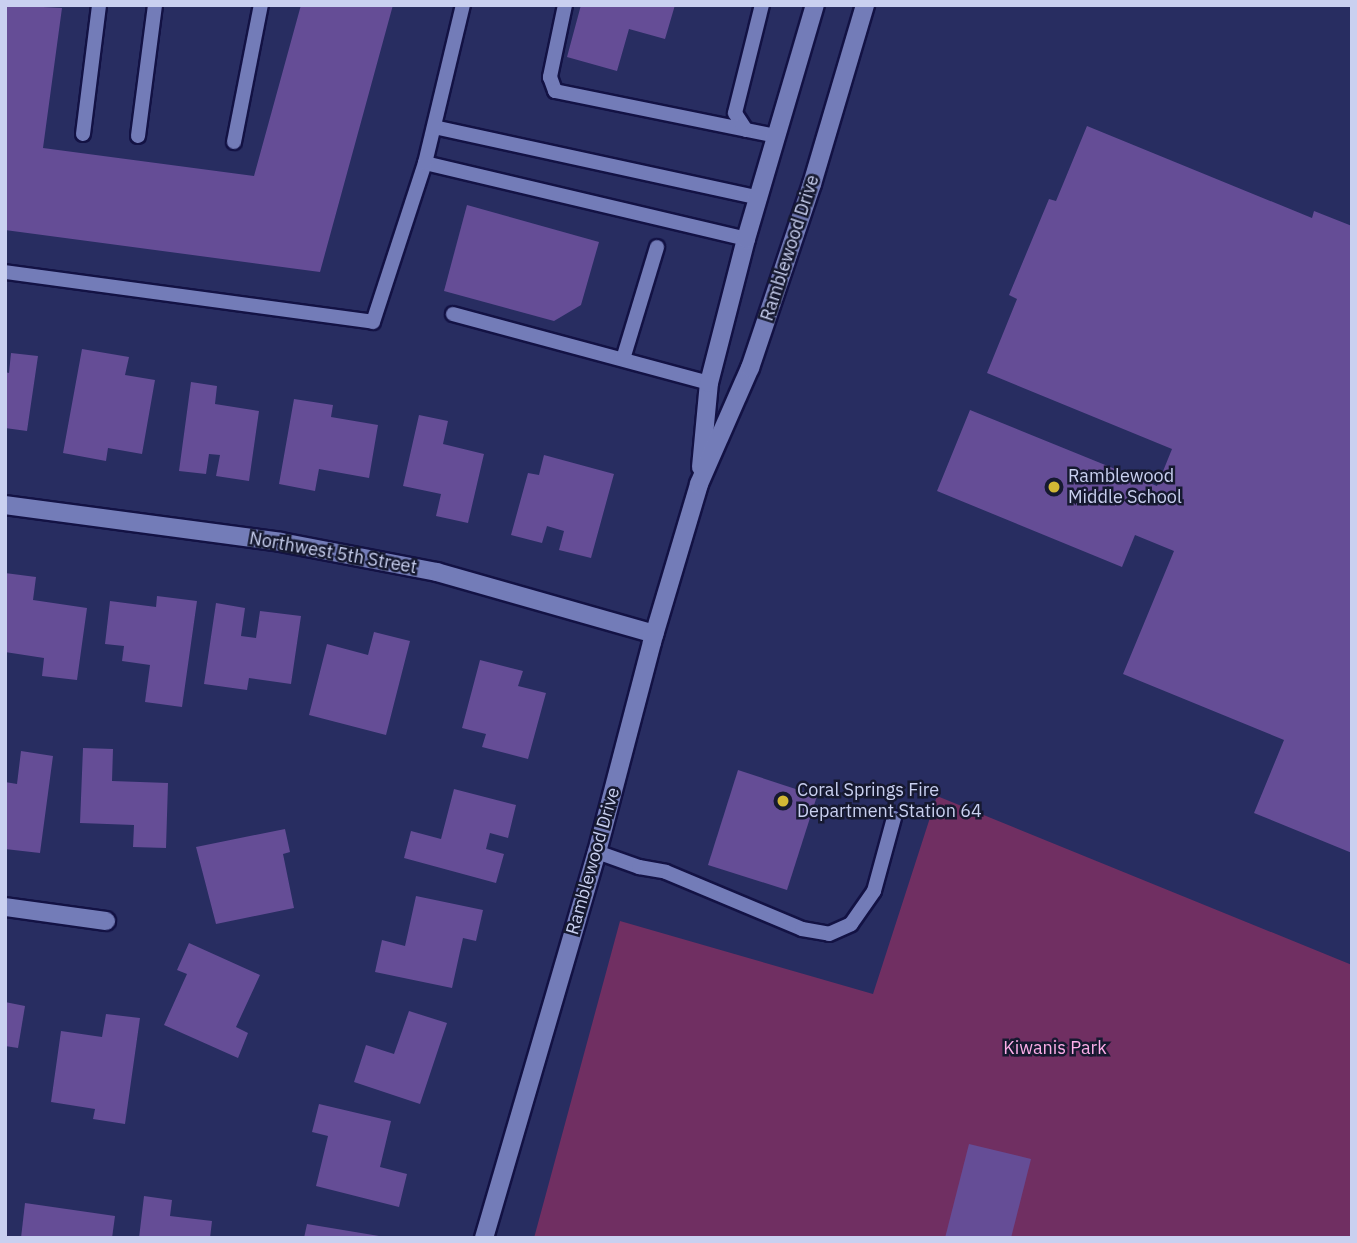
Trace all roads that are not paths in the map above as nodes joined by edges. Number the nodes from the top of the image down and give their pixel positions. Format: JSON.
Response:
{"nodes":[{"id":1,"x":99,"y":5,"type":"edge"},
{"id":2,"x":155,"y":5,"type":"edge"},
{"id":3,"x":261,"y":5,"type":"edge"},
{"id":4,"x":463,"y":5,"type":"edge"},
{"id":5,"x":565,"y":5,"type":"edge"},
{"id":6,"x":762,"y":5,"type":"edge"},
{"id":7,"x":815,"y":5,"type":"edge"},
{"id":8,"x":866,"y":5,"type":"edge"},
{"id":9,"x":434,"y":127,"type":"junction"},
{"id":10,"x":746,"y":130,"type":"junction"},
{"id":11,"x":83,"y":134,"type":"dead end"},
{"id":12,"x":138,"y":136,"type":"dead end"},
{"id":13,"x":777,"y":136,"type":"junction"},
{"id":14,"x":234,"y":142,"type":"dead end"},
{"id":15,"x":425,"y":163,"type":"junction"},
{"id":16,"x":759,"y":198,"type":"junction"},
{"id":17,"x":747,"y":239,"type":"junction"},
{"id":18,"x":657,"y":247,"type":"dead end"},
{"id":19,"x":5,"y":272,"type":"edge"},
{"id":20,"x":453,"y":314,"type":"dead end"},
{"id":21,"x":623,"y":359,"type":"junction"},
{"id":22,"x":709,"y":383,"type":"junction"},
{"id":23,"x":699,"y":484,"type":"junction"},
{"id":24,"x":5,"y":505,"type":"edge"},
{"id":25,"x":654,"y":634,"type":"junction"},
{"id":26,"x":894,"y":818,"type":"dead end"},
{"id":27,"x":597,"y":852,"type":"junction"},
{"id":28,"x":5,"y":908,"type":"edge"},
{"id":29,"x":106,"y":921,"type":"dead end"},
{"id":30,"x":484,"y":1238,"type":"edge"}],
"edges":[{"from":1,"to":11,"type":"lane"},
{"from":2,"to":12,"type":"lane"},
{"from":3,"to":14,"type":"lane"},
{"from":4,"to":9,"type":"lane"},
{"from":5,"to":10,"type":"lane"},
{"from":6,"to":10,"type":"lane"},
{"from":7,"to":13,"type":"street","name":"Ramblewood Drive"},
{"from":8,"to":23,"type":"street","name":"Ramblewood Drive"},
{"from":9,"to":15,"type":"lane"},
{"from":9,"to":16,"type":"lane"},
{"from":10,"to":13,"type":"lane"},
{"from":13,"to":16,"type":"street","name":"Ramblewood Drive"},
{"from":15,"to":17,"type":"lane"},
{"from":15,"to":19,"type":"lane"},
{"from":16,"to":17,"type":"street","name":"Ramblewood Drive"},
{"from":17,"to":22,"type":"street","name":"Ramblewood Drive"},
{"from":18,"to":21,"type":"lane"},
{"from":20,"to":21,"type":"lane"},
{"from":21,"to":22,"type":"lane"},
{"from":22,"to":23,"type":"street","name":"Ramblewood Drive"},
{"from":23,"to":25,"type":"street","name":"Ramblewood Drive"},
{"from":24,"to":25,"type":"street","name":"Northwest 5th Street"},
{"from":25,"to":27,"type":"street","name":"Ramblewood Drive"},
{"from":26,"to":27,"type":"lane"},
{"from":27,"to":30,"type":"street","name":"Ramblewood Drive"},
{"from":28,"to":29,"type":"street"}]}
